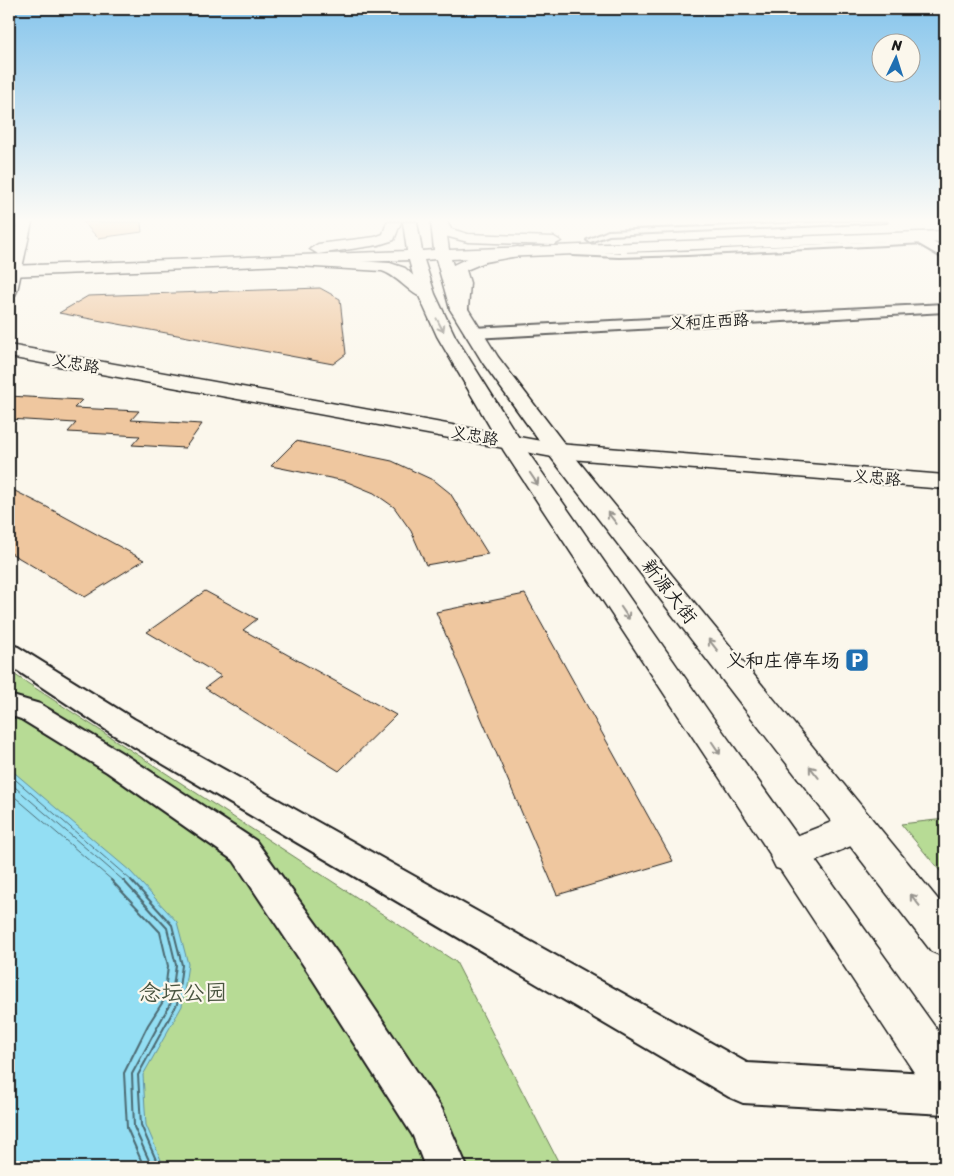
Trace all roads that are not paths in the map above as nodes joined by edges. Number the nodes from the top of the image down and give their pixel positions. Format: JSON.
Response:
{"nodes":[{"id":1,"x":11,"y":277,"type":"edge"},
{"id":2,"x":406,"y":277,"type":"edge"},
{"id":3,"x":425,"y":277,"type":"edge"},
{"id":4,"x":441,"y":277,"type":"edge"},
{"id":5,"x":460,"y":277,"type":"edge"},
{"id":6,"x":9,"y":291,"type":"edge"},
{"id":7,"x":425,"y":294,"type":"junction"},
{"id":8,"x":945,"y":308,"type":"edge"},
{"id":9,"x":459,"y":309,"type":"junction"},
{"id":10,"x":473,"y":333,"type":"junction"},
{"id":11,"x":9,"y":351,"type":"edge"},
{"id":12,"x":509,"y":442,"type":"junction"},
{"id":13,"x":558,"y":451,"type":"junction"},
{"id":14,"x":945,"y":482,"type":"edge"},
{"id":15,"x":9,"y":653,"type":"edge"},
{"id":16,"x":9,"y":705,"type":"edge"},
{"id":17,"x":857,"y":826,"type":"junction"},
{"id":18,"x":789,"y":856,"type":"junction"},
{"id":19,"x":945,"y":938,"type":"edge"},
{"id":20,"x":945,"y":1079,"type":"edge"},
{"id":21,"x":945,"y":1094,"type":"edge"},
{"id":22,"x":446,"y":1167,"type":"edge"}],
"edges":[{"from":1,"to":6,"type":"main road"},
{"from":2,"to":7,"type":"main road"},
{"from":3,"to":7,"type":"main road"},
{"from":4,"to":9,"type":"main road","name":"新源大街"},
{"from":5,"to":9,"type":"main road"},
{"from":7,"to":12,"type":"main road","one_way":true},
{"from":8,"to":10,"type":"street","name":"义和庄西路"},
{"from":9,"to":10,"type":"main road","name":"新源大街"},
{"from":10,"to":13,"type":"main road","name":"新源大街"},
{"from":11,"to":12,"type":"main road","name":"义忠路"},
{"from":12,"to":13,"type":"main road","name":"义忠路"},
{"from":12,"to":18,"type":"main road","one_way":true},
{"from":13,"to":14,"type":"main road","name":"义忠路"},
{"from":17,"to":13,"type":"main road","name":"新源大街","one_way":true},
{"from":15,"to":21,"type":"street"},
{"from":16,"to":22,"type":"street"},
{"from":17,"to":18,"type":"main road"},
{"from":19,"to":17,"type":"main road","name":"新源大街","one_way":true},
{"from":18,"to":20,"type":"main road"}]}
